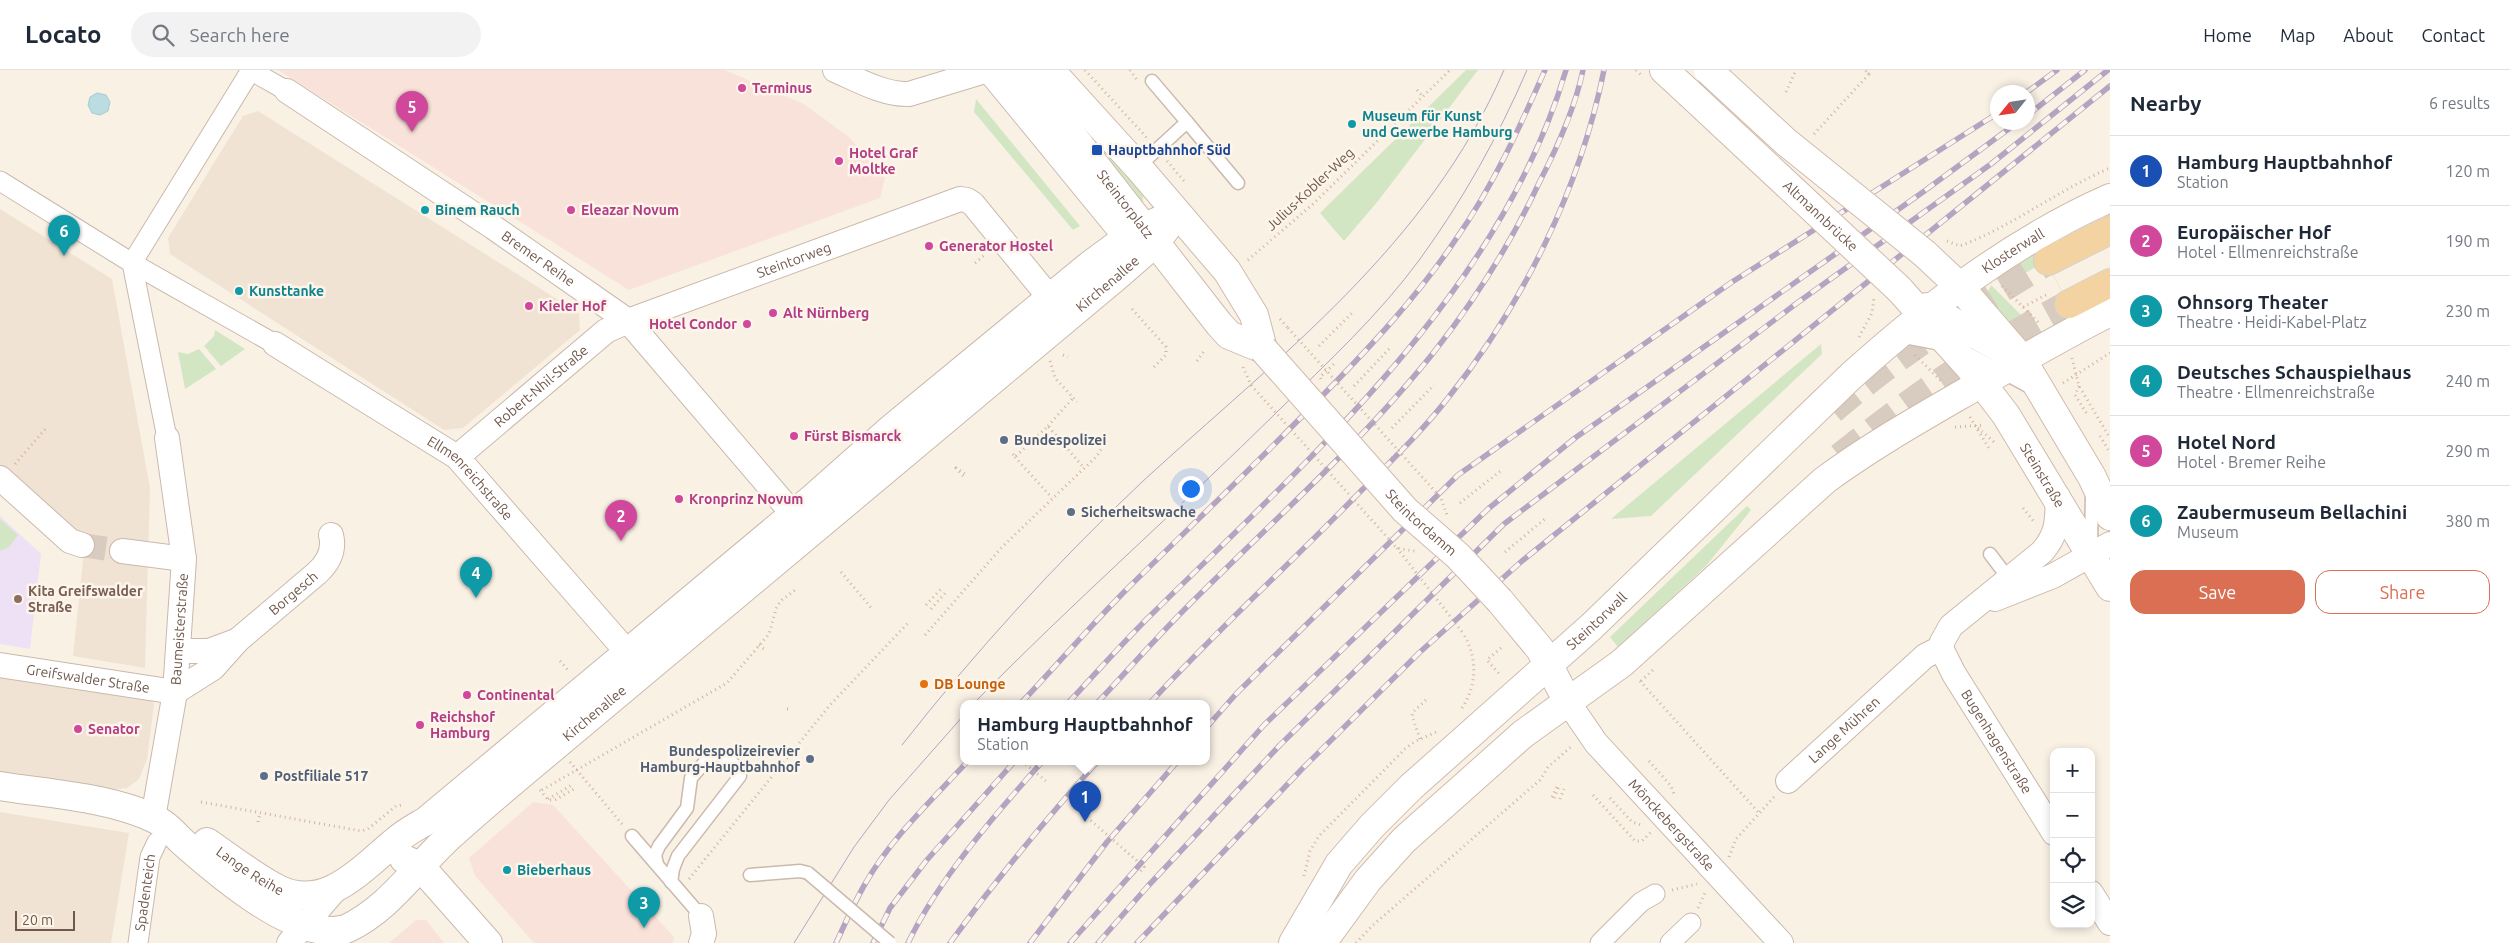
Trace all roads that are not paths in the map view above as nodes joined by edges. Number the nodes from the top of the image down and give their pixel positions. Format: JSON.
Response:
{"nodes":[{"id":1,"x":251,"y":70,"type":"edge"},
{"id":2,"x":835,"y":70,"type":"edge"},
{"id":3,"x":989,"y":70,"type":"edge"},
{"id":4,"x":1021,"y":70,"type":"edge"},
{"id":5,"x":1050,"y":70,"type":"edge"},
{"id":6,"x":1708,"y":70,"type":"edge"},
{"id":7,"x":1653,"y":73,"type":"edge"},
{"id":8,"x":1152,"y":80,"type":"dead end"},
{"id":9,"x":287,"y":91,"type":"joint"},
{"id":10,"x":1187,"y":122,"type":"junction"},
{"id":11,"x":1138,"y":167,"type":"junction"},
{"id":12,"x":0,"y":181,"type":"edge"},
{"id":13,"x":1238,"y":183,"type":"dead end"},
{"id":14,"x":2110,"y":198,"type":"edge"},
{"id":15,"x":1178,"y":214,"type":"junction"},
{"id":16,"x":2110,"y":230,"type":"edge"},
{"id":17,"x":1143,"y":235,"type":"junction"},
{"id":18,"x":2048,"y":261,"type":"tunnel mouth"},
{"id":19,"x":132,"y":263,"type":"junction"},
{"id":20,"x":2110,"y":283,"type":"edge"},
{"id":21,"x":1959,"y":286,"type":"junction"},
{"id":22,"x":1050,"y":298,"type":"junction"},
{"id":23,"x":2060,"y":298,"type":"tunnel mouth"},
{"id":24,"x":1926,"y":312,"type":"junction"},
{"id":25,"x":1982,"y":312,"type":"junction"},
{"id":26,"x":2110,"y":312,"type":"edge"},
{"id":27,"x":628,"y":321,"type":"junction"},
{"id":28,"x":1896,"y":336,"type":"junction"},
{"id":29,"x":275,"y":344,"type":"joint"},
{"id":30,"x":1952,"y":347,"type":"junction"},
{"id":31,"x":1263,"y":349,"type":"junction"},
{"id":32,"x":1990,"y":364,"type":"junction"},
{"id":33,"x":167,"y":438,"type":"joint"},
{"id":34,"x":458,"y":457,"type":"junction"},
{"id":35,"x":2092,"y":477,"type":"junction"},
{"id":36,"x":0,"y":479,"type":"edge"},
{"id":37,"x":2058,"y":497,"type":"junction"},
{"id":38,"x":2109,"y":513,"type":"edge"},
{"id":39,"x":783,"y":523,"type":"junction"},
{"id":40,"x":331,"y":535,"type":"dead end"},
{"id":41,"x":82,"y":545,"type":"tunnel mouth"},
{"id":42,"x":2100,"y":549,"type":"edge"},
{"id":43,"x":122,"y":551,"type":"tunnel mouth"},
{"id":44,"x":1990,"y":554,"type":"dead end"},
{"id":45,"x":184,"y":559,"type":"junction"},
{"id":46,"x":774,"y":563,"type":"junction"},
{"id":47,"x":2009,"y":578,"type":"junction"},
{"id":48,"x":2110,"y":586,"type":"edge"},
{"id":49,"x":1975,"y":607,"type":"junction"},
{"id":50,"x":238,"y":640,"type":"junction"},
{"id":51,"x":1942,"y":648,"type":"junction"},
{"id":52,"x":178,"y":651,"type":"junction"},
{"id":53,"x":628,"y":653,"type":"junction"},
{"id":54,"x":1549,"y":663,"type":"junction"},
{"id":55,"x":0,"y":665,"type":"edge"},
{"id":56,"x":175,"y":692,"type":"junction"},
{"id":57,"x":1568,"y":702,"type":"junction"},
{"id":58,"x":1788,"y":782,"type":"road end"},
{"id":59,"x":0,"y":786,"type":"edge"},
{"id":60,"x":426,"y":821,"type":"junction"},
{"id":61,"x":2050,"y":827,"type":"edge"},
{"id":62,"x":161,"y":830,"type":"junction"},
{"id":63,"x":632,"y":836,"type":"road end"},
{"id":64,"x":656,"y":864,"type":"junction"},
{"id":65,"x":365,"y":866,"type":"junction"},
{"id":66,"x":420,"y":866,"type":"junction"},
{"id":67,"x":750,"y":874,"type":"dead end"},
{"id":68,"x":675,"y":886,"type":"junction"},
{"id":69,"x":334,"y":890,"type":"junction"},
{"id":70,"x":1655,"y":894,"type":"road end"},
{"id":71,"x":2095,"y":899,"type":"edge"},
{"id":72,"x":701,"y":916,"type":"joint"},
{"id":73,"x":1691,"y":923,"type":"road end"},
{"id":74,"x":2110,"y":923,"type":"edge"},
{"id":75,"x":295,"y":936,"type":"edge"},
{"id":76,"x":138,"y":943,"type":"edge"},
{"id":77,"x":488,"y":943,"type":"edge"},
{"id":78,"x":701,"y":943,"type":"edge"},
{"id":79,"x":890,"y":943,"type":"edge"},
{"id":80,"x":1293,"y":943,"type":"edge"},
{"id":81,"x":1322,"y":943,"type":"edge"},
{"id":82,"x":1600,"y":943,"type":"edge"},
{"id":83,"x":1670,"y":943,"type":"edge"},
{"id":84,"x":1781,"y":943,"type":"edge"}],
"edges":[{"from":1,"to":9,"type":"street"},
{"from":1,"to":19,"type":"street"},
{"from":2,"to":3,"type":"street"},
{"from":3,"to":17,"type":"main road","name":"Steintorplatz"},
{"from":4,"to":17,"type":"main road","name":"Steintorplatz"},
{"from":5,"to":11,"type":"main road"},
{"from":6,"to":21,"type":"main road","bridge":true},
{"from":7,"to":24,"type":"main road","name":"Altmannbrücke","bridge":true},
{"from":8,"to":10,"type":"lane"},
{"from":9,"to":27,"type":"street","name":"Bremer Reihe"},
{"from":10,"to":11,"type":"lane"},
{"from":10,"to":13,"type":"lane"},
{"from":11,"to":15,"type":"main road"},
{"from":12,"to":19,"type":"street"},
{"from":14,"to":21,"type":"main road","name":"Klosterwall"},
{"from":15,"to":17,"type":"main road","name":"Kirchenallee"},
{"from":15,"to":31,"type":"main road","name":"Steintordamm"},
{"from":16,"to":18,"type":"main road"},
{"from":17,"to":22,"type":"main road","name":"Kirchenallee"},
{"from":17,"to":31,"type":"main road","name":"Steintordamm"},
{"from":17,"to":46,"type":"main road","name":"Kirchenallee"},
{"from":19,"to":29,"type":"street"},
{"from":19,"to":33,"type":"street"},
{"from":20,"to":23,"type":"main road"},
{"from":21,"to":24,"type":"main road","name":"Klosterwall"},
{"from":21,"to":25,"type":"main road"},
{"from":22,"to":27,"type":"street","name":"Steintorweg"},
{"from":22,"to":39,"type":"main road","name":"Kirchenallee"},
{"from":24,"to":28,"type":"main road","name":"Steintorwall"},
{"from":24,"to":30,"type":"main road","name":"Altmannbrücke"},
{"from":24,"to":32,"type":"main road"},
{"from":25,"to":32,"type":"main road"},
{"from":25,"to":32,"type":"main road"},
{"from":26,"to":32,"type":"main road"},
{"from":27,"to":34,"type":"street","name":"Robert-Nhil-Straße"},
{"from":27,"to":39,"type":"street","name":"Bremer Reihe"},
{"from":28,"to":30,"type":"lane"},
{"from":28,"to":54,"type":"main road","name":"Steintorwall"},
{"from":29,"to":34,"type":"street","name":"Ellmenreichstraße"},
{"from":30,"to":32,"type":"main road","name":"Altmannbrücke"},
{"from":31,"to":54,"type":"main road","name":"Steintordamm","bridge":true},
{"from":32,"to":35,"type":"main road"},
{"from":32,"to":37,"type":"main road","name":"Steinstraße"},
{"from":32,"to":57,"type":"main road"},
{"from":33,"to":45,"type":"street","name":"Baumeisterstraße"},
{"from":34,"to":53,"type":"street","name":"Ellmenreichstraße"},
{"from":35,"to":38,"type":"main road"},
{"from":35,"to":42,"type":"lane"},
{"from":36,"to":41,"type":"street"},
{"from":37,"to":42,"type":"main road","name":"Steinstraße"},
{"from":37,"to":47,"type":"street"},
{"from":39,"to":46,"type":"main road"},
{"from":39,"to":53,"type":"main road","name":"Kirchenallee"},
{"from":40,"to":50,"type":"street","name":"Borgesch"},
{"from":42,"to":48,"type":"main road","name":"Steinstraße"},
{"from":42,"to":49,"type":"street"},
{"from":43,"to":45,"type":"street"},
{"from":44,"to":47,"type":"lane"},
{"from":45,"to":52,"type":"street","name":"Baumeisterstraße"},
{"from":46,"to":66,"type":"main road","name":"Kirchenallee"},
{"from":47,"to":49,"type":"street"},
{"from":49,"to":51,"type":"street"},
{"from":50,"to":52,"type":"street","name":"Borgesch"},
{"from":50,"to":56,"type":"street","name":"Borgesch"},
{"from":51,"to":58,"type":"street","name":"Lange Mühren"},
{"from":51,"to":61,"type":"street","name":"Bugenhagenstraße"},
{"from":52,"to":56,"type":"street","name":"Baumeisterstraße"},
{"from":53,"to":60,"type":"main road","name":"Kirchenallee"},
{"from":54,"to":57,"type":"main road","name":"Steintordamm"},
{"from":54,"to":80,"type":"main road","name":"Steintorwall"},
{"from":55,"to":56,"type":"street","name":"Greifswalder Straße"},
{"from":56,"to":62,"type":"street","name":"Baumeisterstraße"},
{"from":57,"to":81,"type":"main road"},
{"from":57,"to":84,"type":"street","name":"Mönckebergstraße"},
{"from":59,"to":62,"type":"main road","name":"Lange Reihe"},
{"from":60,"to":65,"type":"main road","name":"Kirchenallee"},
{"from":60,"to":66,"type":"main road","name":"Kirchenallee"},
{"from":62,"to":69,"type":"main road","name":"Lange Reihe"},
{"from":62,"to":75,"type":"main road","name":"Lange Reihe"},
{"from":62,"to":76,"type":"street","name":"Spadenteich"},
{"from":63,"to":64,"type":"lane"},
{"from":64,"to":68,"type":"lane"},
{"from":64,"to":68,"type":"lane"},
{"from":65,"to":66,"type":"main road"},
{"from":65,"to":69,"type":"main road","name":"Kirchenallee"},
{"from":66,"to":75,"type":"main road","name":"Kirchenallee"},
{"from":66,"to":77,"type":"main road"},
{"from":67,"to":79,"type":"lane","bridge":true},
{"from":68,"to":72,"type":"lane"},
{"from":69,"to":75,"type":"street","name":"Kirchenallee"},
{"from":70,"to":82,"type":"street"},
{"from":71,"to":74,"type":"street"},
{"from":72,"to":78,"type":"street"},
{"from":73,"to":83,"type":"street"}]}
